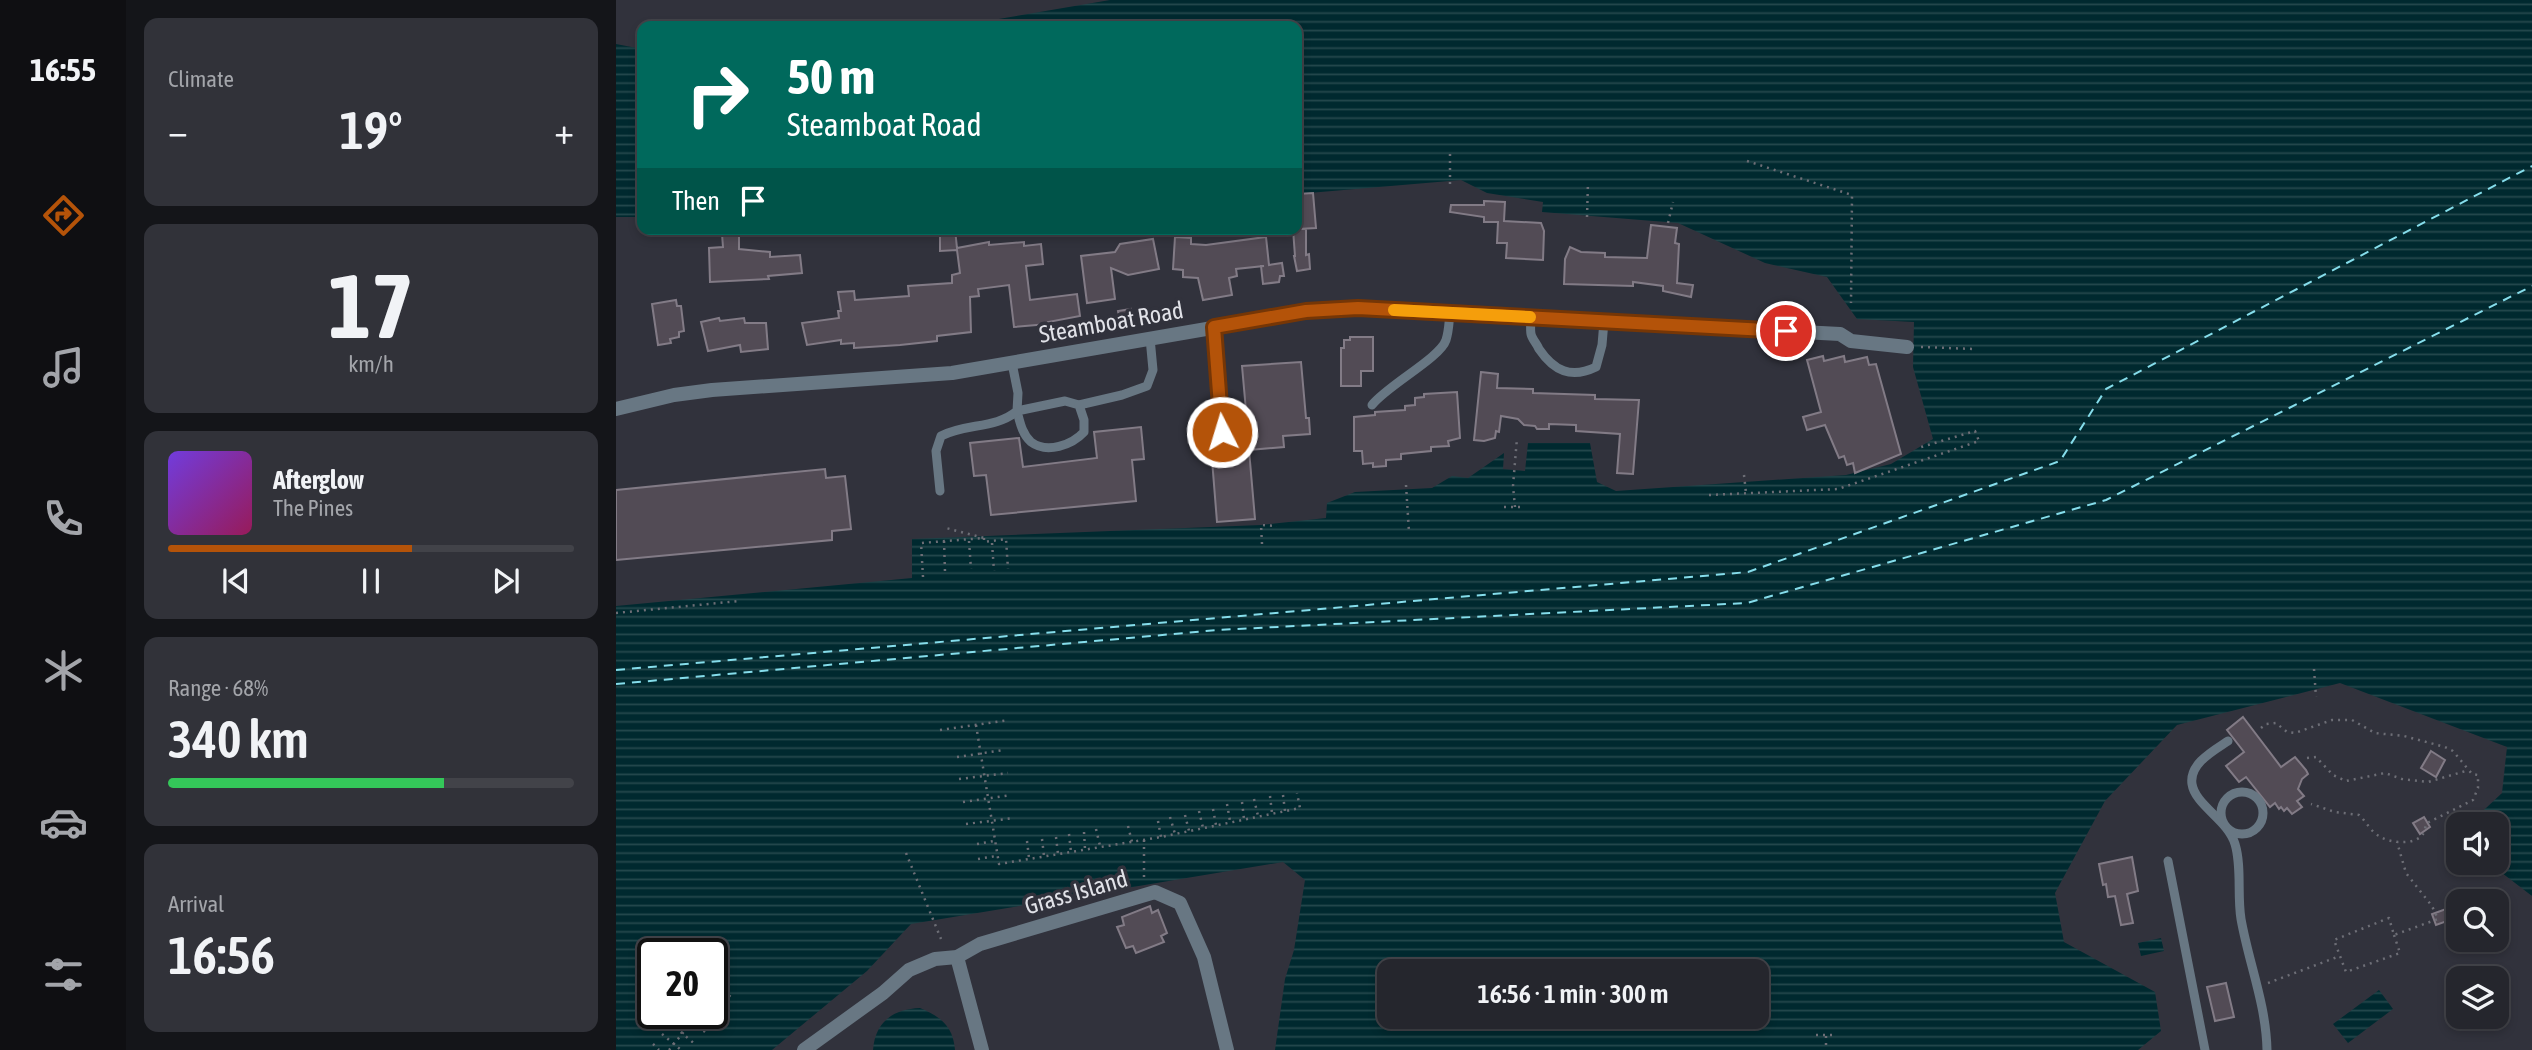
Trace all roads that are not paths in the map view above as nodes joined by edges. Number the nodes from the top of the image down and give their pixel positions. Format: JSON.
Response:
{"nodes":[{"id":1,"x":1450,"y":313,"type":"junction"},
{"id":2,"x":1531,"y":317,"type":"junction"},
{"id":3,"x":1604,"y":321,"type":"junction"},
{"id":4,"x":1214,"y":327,"type":"junction"},
{"id":5,"x":1150,"y":338,"type":"junction"},
{"id":6,"x":1907,"y":347,"type":"road end"},
{"id":7,"x":1012,"y":363,"type":"junction"},
{"id":8,"x":1079,"y":405,"type":"junction"},
{"id":9,"x":1372,"y":405,"type":"dead end"},
{"id":10,"x":616,"y":409,"type":"edge"},
{"id":11,"x":1017,"y":411,"type":"junction"},
{"id":12,"x":1222,"y":432,"type":"dead end"},
{"id":13,"x":940,"y":491,"type":"dead end"},
{"id":14,"x":2228,"y":741,"type":"dead end"},
{"id":15,"x":2223,"y":824,"type":"junction"},
{"id":16,"x":2168,"y":861,"type":"dead end"},
{"id":17,"x":957,"y":957,"type":"junction"},
{"id":18,"x":804,"y":1050,"type":"edge"},
{"id":19,"x":982,"y":1050,"type":"edge"},
{"id":20,"x":1227,"y":1050,"type":"edge"},
{"id":21,"x":2205,"y":1050,"type":"edge"},
{"id":22,"x":2267,"y":1050,"type":"edge"}],
"edges":[{"from":1,"to":2,"type":"street","name":"Steamboat Road"},
{"from":1,"to":4,"type":"street","name":"Steamboat Road"},
{"from":1,"to":9,"type":"lane"},
{"from":2,"to":3,"type":"street","name":"Steamboat Road"},
{"from":2,"to":3,"type":"lane"},
{"from":3,"to":6,"type":"street","name":"Steamboat Road"},
{"from":4,"to":5,"type":"street","name":"Steamboat Road"},
{"from":4,"to":12,"type":"lane"},
{"from":5,"to":7,"type":"street","name":"Steamboat Road"},
{"from":5,"to":8,"type":"lane"},
{"from":7,"to":10,"type":"street","name":"Steamboat Road"},
{"from":7,"to":11,"type":"lane"},
{"from":8,"to":11,"type":"lane"},
{"from":8,"to":11,"type":"lane"},
{"from":11,"to":13,"type":"lane"},
{"from":14,"to":15,"type":"lane"},
{"from":15,"to":15,"type":"lane"},
{"from":15,"to":22,"type":"lane"},
{"from":16,"to":21,"type":"lane"},
{"from":17,"to":18,"type":"street","name":"Grass Island"},
{"from":17,"to":19,"type":"street"},
{"from":17,"to":20,"type":"street","name":"Grass Island"}]}
